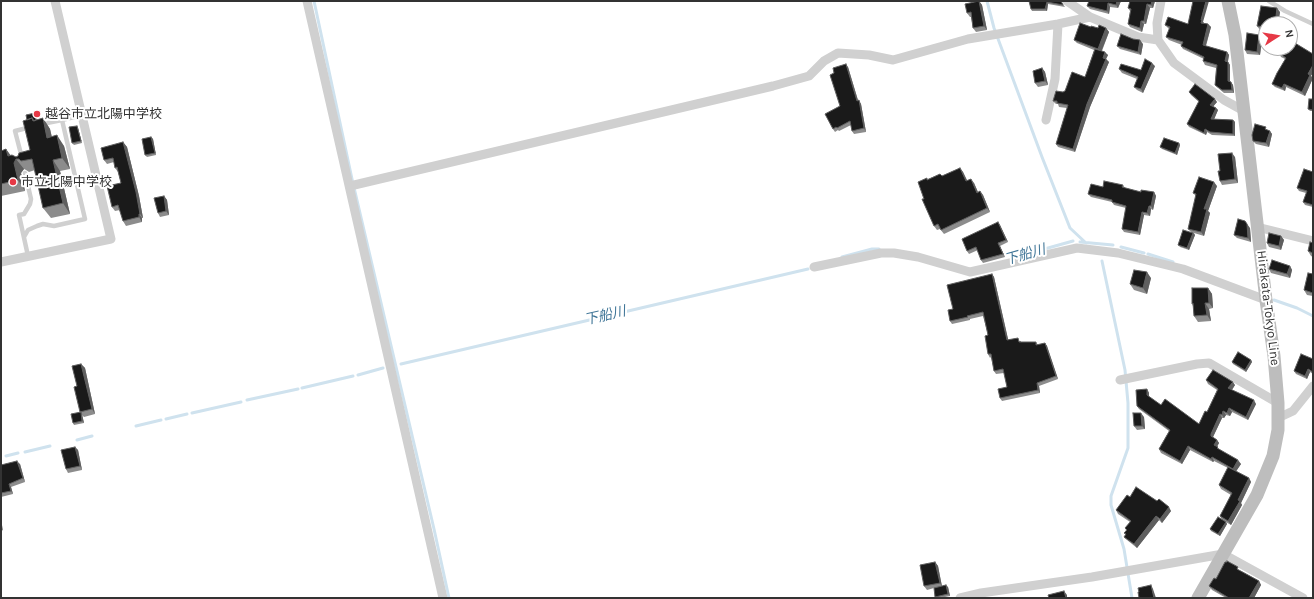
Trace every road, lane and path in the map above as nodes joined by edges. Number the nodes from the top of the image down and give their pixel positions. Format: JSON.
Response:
{"nodes":[{"id":1,"x":55,"y":1,"type":"edge"},
{"id":2,"x":307,"y":1,"type":"edge"},
{"id":3,"x":1067,"y":1,"type":"edge"},
{"id":4,"x":1161,"y":1,"type":"edge"},
{"id":5,"x":1228,"y":1,"type":"edge"},
{"id":6,"x":1269,"y":1,"type":"edge"},
{"id":7,"x":1090,"y":17,"type":"junction"},
{"id":8,"x":1058,"y":24,"type":"junction"},
{"id":9,"x":1313,"y":24,"type":"edge"},
{"id":10,"x":1158,"y":40,"type":"junction"},
{"id":11,"x":1244,"y":111,"type":"junction"},
{"id":12,"x":82,"y":115,"type":"junction"},
{"id":13,"x":62,"y":120,"type":"junction"},
{"id":14,"x":1046,"y":120,"type":"dead end"},
{"id":15,"x":23,"y":164,"type":"edge"},
{"id":16,"x":25,"y":173,"type":"edge"},
{"id":17,"x":350,"y":186,"type":"junction"},
{"id":18,"x":1257,"y":227,"type":"junction"},
{"id":19,"x":24,"y":237,"type":"junction"},
{"id":20,"x":1313,"y":241,"type":"edge"},
{"id":21,"x":28,"y":256,"type":"junction"},
{"id":22,"x":1,"y":262,"type":"edge"},
{"id":23,"x":814,"y":266,"type":"dead end"},
{"id":24,"x":1266,"y":300,"type":"junction"},
{"id":25,"x":1120,"y":380,"type":"dead end"},
{"id":26,"x":1313,"y":386,"type":"edge"},
{"id":27,"x":1278,"y":403,"type":"junction"},
{"id":28,"x":1278,"y":418,"type":"junction"},
{"id":29,"x":1223,"y":554,"type":"junction"},
{"id":30,"x":443,"y":598,"type":"edge"},
{"id":31,"x":960,"y":598,"type":"edge"},
{"id":32,"x":1198,"y":598,"type":"edge"},
{"id":33,"x":1303,"y":598,"type":"edge"}],
"edges":[{"from":1,"to":12,"type":"street"},
{"from":2,"to":17,"type":"street"},
{"from":3,"to":7,"type":"street"},
{"from":4,"to":10,"type":"street"},
{"from":5,"to":11,"type":"main road","name":"Hirakata-Tokyo Line"},
{"from":6,"to":9,"type":"lane"},
{"from":7,"to":8,"type":"street"},
{"from":7,"to":10,"type":"street"},
{"from":8,"to":14,"type":"street"},
{"from":8,"to":17,"type":"street"},
{"from":10,"to":11,"type":"street"},
{"from":11,"to":18,"type":"main road","name":"Hirakata-Tokyo Line"},
{"from":12,"to":13,"type":"lane"},
{"from":12,"to":21,"type":"street"},
{"from":13,"to":15,"type":"lane"},
{"from":13,"to":19,"type":"lane"},
{"from":16,"to":19,"type":"lane"},
{"from":17,"to":30,"type":"street"},
{"from":18,"to":20,"type":"street"},
{"from":18,"to":24,"type":"main road","name":"Hirakata-Tokyo Line"},
{"from":19,"to":21,"type":"lane"},
{"from":21,"to":22,"type":"street"},
{"from":23,"to":24,"type":"street"},
{"from":24,"to":27,"type":"main road","name":"Hirakata-Tokyo Line"},
{"from":25,"to":27,"type":"street"},
{"from":26,"to":28,"type":"street"},
{"from":27,"to":28,"type":"main road","name":"Hirakata-Tokyo Line"},
{"from":28,"to":29,"type":"main road","name":"Hirakata-Tokyo Line"},
{"from":29,"to":31,"type":"street"},
{"from":29,"to":32,"type":"main road","name":"Hirakata-Tokyo Line"},
{"from":29,"to":33,"type":"street"}]}
